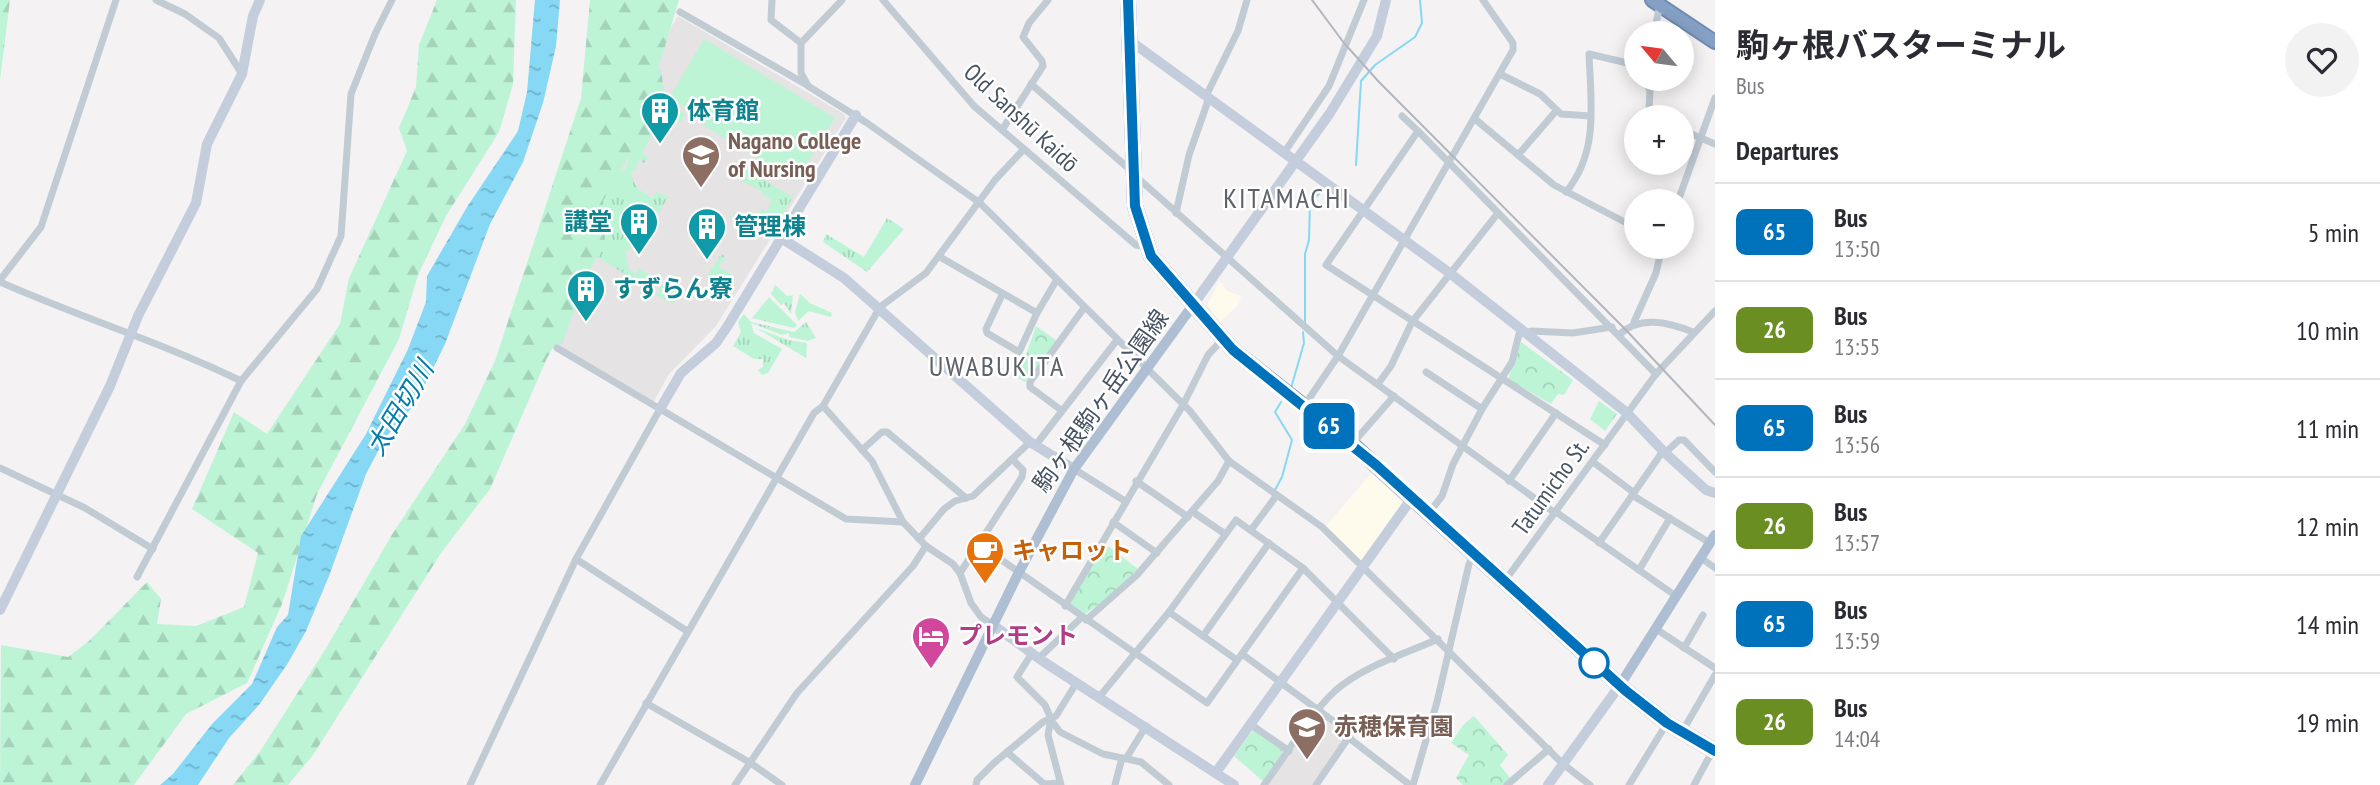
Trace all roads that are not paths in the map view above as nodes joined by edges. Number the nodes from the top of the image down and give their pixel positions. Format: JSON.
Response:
{"nodes":[{"id":1,"x":116,"y":0,"type":"edge"},
{"id":2,"x":156,"y":0,"type":"edge"},
{"id":3,"x":260,"y":0,"type":"edge"},
{"id":4,"x":392,"y":0,"type":"edge"},
{"id":5,"x":772,"y":0,"type":"edge"},
{"id":6,"x":842,"y":0,"type":"edge"},
{"id":7,"x":883,"y":0,"type":"edge"},
{"id":8,"x":1048,"y":0,"type":"edge"},
{"id":9,"x":1128,"y":0,"type":"edge"},
{"id":10,"x":1247,"y":0,"type":"edge"},
{"id":11,"x":1364,"y":0,"type":"edge"},
{"id":12,"x":1387,"y":0,"type":"edge"},
{"id":13,"x":1483,"y":0,"type":"edge"},
{"id":14,"x":1659,"y":2,"type":"edge"},
{"id":15,"x":680,"y":12,"type":"dead end"},
{"id":16,"x":1656,"y":21,"type":"edge"},
{"id":17,"x":1715,"y":32,"type":"edge"},
{"id":18,"x":1129,"y":40,"type":"junction"},
{"id":19,"x":1715,"y":42,"type":"edge"},
{"id":20,"x":801,"y":43,"type":"junction"},
{"id":21,"x":1624,"y":62,"type":"edge"},
{"id":22,"x":242,"y":74,"type":"junction"},
{"id":23,"x":1500,"y":74,"type":"junction"},
{"id":24,"x":1031,"y":84,"type":"junction"},
{"id":25,"x":808,"y":86,"type":"junction"},
{"id":26,"x":1207,"y":97,"type":"junction"},
{"id":27,"x":1715,"y":98,"type":"edge"},
{"id":28,"x":1556,"y":111,"type":"junction"},
{"id":29,"x":856,"y":116,"type":"junction"},
{"id":30,"x":1402,"y":116,"type":"dead end"},
{"id":31,"x":1590,"y":116,"type":"junction"},
{"id":32,"x":1475,"y":119,"type":"junction"},
{"id":33,"x":1002,"y":130,"type":"junction"},
{"id":34,"x":1418,"y":131,"type":"junction"},
{"id":35,"x":1694,"y":135,"type":"edge"},
{"id":36,"x":1700,"y":137,"type":"junction"},
{"id":37,"x":1715,"y":144,"type":"edge"},
{"id":38,"x":1024,"y":149,"type":"junction"},
{"id":39,"x":1284,"y":153,"type":"junction"},
{"id":40,"x":1518,"y":155,"type":"junction"},
{"id":41,"x":1297,"y":163,"type":"junction"},
{"id":42,"x":1448,"y":163,"type":"junction"},
{"id":43,"x":1133,"y":173,"type":"junction"},
{"id":44,"x":1682,"y":189,"type":"edge"},
{"id":45,"x":1566,"y":192,"type":"junction"},
{"id":46,"x":980,"y":203,"type":"junction"},
{"id":47,"x":1362,"y":210,"type":"junction"},
{"id":48,"x":1177,"y":213,"type":"junction"},
{"id":49,"x":1498,"y":213,"type":"junction"},
{"id":50,"x":1624,"y":222,"type":"edge"},
{"id":51,"x":781,"y":238,"type":"junction"},
{"id":52,"x":1404,"y":241,"type":"junction"},
{"id":53,"x":1146,"y":247,"type":"junction"},
{"id":54,"x":940,"y":257,"type":"junction"},
{"id":55,"x":1227,"y":257,"type":"junction"},
{"id":56,"x":1659,"y":259,"type":"edge"},
{"id":57,"x":1451,"y":274,"type":"junction"},
{"id":58,"x":0,"y":281,"type":"edge"},
{"id":59,"x":1056,"y":281,"type":"junction"},
{"id":60,"x":1002,"y":295,"type":"junction"},
{"id":61,"x":1373,"y":295,"type":"junction"},
{"id":62,"x":1193,"y":305,"type":"junction"},
{"id":63,"x":880,"y":307,"type":"junction"},
{"id":64,"x":1084,"y":308,"type":"junction"},
{"id":65,"x":1715,"y":311,"type":"edge"},
{"id":66,"x":1037,"y":313,"type":"junction"},
{"id":67,"x":1412,"y":322,"type":"junction"},
{"id":68,"x":1634,"y":322,"type":"junction"},
{"id":69,"x":1612,"y":327,"type":"junction"},
{"id":70,"x":1523,"y":332,"type":"junction"},
{"id":71,"x":1693,"y":332,"type":"junction"},
{"id":72,"x":1619,"y":335,"type":"junction"},
{"id":73,"x":130,"y":336,"type":"junction"},
{"id":74,"x":1117,"y":340,"type":"junction"},
{"id":75,"x":1222,"y":340,"type":"junction"},
{"id":76,"x":557,"y":348,"type":"dead end"},
{"id":77,"x":1338,"y":356,"type":"junction"},
{"id":78,"x":1146,"y":369,"type":"junction"},
{"id":79,"x":1426,"y":372,"type":"dead end"},
{"id":80,"x":1656,"y":374,"type":"junction"},
{"id":81,"x":1503,"y":378,"type":"junction"},
{"id":82,"x":241,"y":381,"type":"junction"},
{"id":83,"x":1378,"y":384,"type":"junction"},
{"id":84,"x":1394,"y":396,"type":"junction"},
{"id":85,"x":1182,"y":405,"type":"junction"},
{"id":86,"x":823,"y":406,"type":"junction"},
{"id":87,"x":1304,"y":406,"type":"junction"},
{"id":88,"x":660,"y":409,"type":"junction"},
{"id":89,"x":1482,"y":409,"type":"junction"},
{"id":90,"x":1061,"y":410,"type":"junction"},
{"id":91,"x":1556,"y":413,"type":"junction"},
{"id":92,"x":1627,"y":413,"type":"junction"},
{"id":93,"x":1033,"y":444,"type":"junction"},
{"id":94,"x":1352,"y":444,"type":"junction"},
{"id":95,"x":1605,"y":445,"type":"junction"},
{"id":96,"x":1462,"y":446,"type":"junction"},
{"id":97,"x":862,"y":450,"type":"junction"},
{"id":98,"x":1664,"y":452,"type":"junction"},
{"id":99,"x":1012,"y":459,"type":"junction"},
{"id":100,"x":1229,"y":461,"type":"junction"},
{"id":101,"x":1593,"y":462,"type":"junction"},
{"id":102,"x":0,"y":468,"type":"edge"},
{"id":103,"x":1074,"y":469,"type":"junction"},
{"id":104,"x":1715,"y":472,"type":"edge"},
{"id":105,"x":775,"y":478,"type":"junction"},
{"id":106,"x":1136,"y":481,"type":"junction"},
{"id":107,"x":1509,"y":481,"type":"junction"},
{"id":108,"x":1632,"y":493,"type":"junction"},
{"id":109,"x":1715,"y":493,"type":"edge"},
{"id":110,"x":56,"y":494,"type":"junction"},
{"id":111,"x":1277,"y":495,"type":"junction"},
{"id":112,"x":965,"y":498,"type":"junction"},
{"id":113,"x":1412,"y":498,"type":"junction"},
{"id":114,"x":1125,"y":501,"type":"junction"},
{"id":115,"x":1429,"y":513,"type":"junction"},
{"id":116,"x":1556,"y":513,"type":"junction"},
{"id":117,"x":1190,"y":514,"type":"junction"},
{"id":118,"x":1670,"y":518,"type":"junction"},
{"id":119,"x":903,"y":522,"type":"junction"},
{"id":120,"x":1113,"y":522,"type":"junction"},
{"id":121,"x":1251,"y":530,"type":"junction"},
{"id":122,"x":1225,"y":534,"type":"junction"},
{"id":123,"x":1714,"y":537,"type":"edge"},
{"id":124,"x":919,"y":539,"type":"junction"},
{"id":125,"x":1269,"y":543,"type":"junction"},
{"id":126,"x":1599,"y":543,"type":"junction"},
{"id":127,"x":980,"y":545,"type":"junction"},
{"id":128,"x":926,"y":546,"type":"junction"},
{"id":129,"x":153,"y":550,"type":"junction"},
{"id":130,"x":1157,"y":553,"type":"junction"},
{"id":131,"x":1474,"y":554,"type":"junction"},
{"id":132,"x":1701,"y":558,"type":"junction"},
{"id":133,"x":576,"y":559,"type":"junction"},
{"id":134,"x":1364,"y":566,"type":"junction"},
{"id":135,"x":1303,"y":568,"type":"junction"},
{"id":136,"x":1715,"y":568,"type":"edge"},
{"id":137,"x":1639,"y":570,"type":"junction"},
{"id":138,"x":1019,"y":572,"type":"junction"},
{"id":139,"x":960,"y":573,"type":"junction"},
{"id":140,"x":137,"y":577,"type":"dead end"},
{"id":141,"x":1504,"y":582,"type":"junction"},
{"id":142,"x":1676,"y":596,"type":"junction"},
{"id":143,"x":1338,"y":602,"type":"junction"},
{"id":144,"x":1065,"y":606,"type":"junction"},
{"id":145,"x":0,"y":610,"type":"edge"},
{"id":146,"x":1169,"y":612,"type":"junction"},
{"id":147,"x":1703,"y":615,"type":"dead end"},
{"id":148,"x":1084,"y":619,"type":"junction"},
{"id":149,"x":993,"y":625,"type":"junction"},
{"id":150,"x":1656,"y":629,"type":"junction"},
{"id":151,"x":687,"y":632,"type":"junction"},
{"id":152,"x":1203,"y":636,"type":"junction"},
{"id":153,"x":1438,"y":639,"type":"junction"},
{"id":154,"x":1684,"y":648,"type":"junction"},
{"id":155,"x":1450,"y":649,"type":"junction"},
{"id":156,"x":1134,"y":654,"type":"junction"},
{"id":157,"x":1036,"y":655,"type":"junction"},
{"id":158,"x":1239,"y":657,"type":"junction"},
{"id":159,"x":1394,"y":659,"type":"junction"},
{"id":160,"x":1715,"y":668,"type":"edge"},
{"id":161,"x":1715,"y":675,"type":"edge"},
{"id":162,"x":1077,"y":682,"type":"junction"},
{"id":163,"x":1280,"y":682,"type":"junction"},
{"id":164,"x":1620,"y":685,"type":"junction"},
{"id":165,"x":1100,"y":696,"type":"junction"},
{"id":166,"x":646,"y":703,"type":"junction"},
{"id":167,"x":1319,"y":710,"type":"junction"},
{"id":168,"x":1051,"y":719,"type":"junction"},
{"id":169,"x":1667,"y":723,"type":"junction"},
{"id":170,"x":1250,"y":724,"type":"junction"},
{"id":171,"x":1146,"y":726,"type":"junction"},
{"id":172,"x":1682,"y":732,"type":"junction"},
{"id":173,"x":1349,"y":738,"type":"junction"},
{"id":174,"x":1549,"y":749,"type":"junction"},
{"id":175,"x":1714,"y":750,"type":"edge"},
{"id":176,"x":1289,"y":751,"type":"junction"},
{"id":177,"x":1007,"y":752,"type":"junction"},
{"id":178,"x":1125,"y":758,"type":"junction"},
{"id":179,"x":749,"y":762,"type":"junction"},
{"id":180,"x":1563,"y":765,"type":"junction"},
{"id":181,"x":1217,"y":771,"type":"junction"},
{"id":182,"x":1060,"y":784,"type":"edge"},
{"id":183,"x":1632,"y":784,"type":"edge"},
{"id":184,"x":470,"y":785,"type":"edge"},
{"id":185,"x":600,"y":785,"type":"edge"},
{"id":186,"x":735,"y":785,"type":"edge"},
{"id":187,"x":782,"y":785,"type":"edge"},
{"id":188,"x":915,"y":785,"type":"edge"},
{"id":189,"x":976,"y":785,"type":"edge"},
{"id":190,"x":1115,"y":785,"type":"edge"},
{"id":191,"x":1169,"y":785,"type":"edge"},
{"id":192,"x":1234,"y":785,"type":"edge"},
{"id":193,"x":1264,"y":785,"type":"edge"},
{"id":194,"x":1315,"y":785,"type":"edge"},
{"id":195,"x":1412,"y":785,"type":"edge"},
{"id":196,"x":1507,"y":785,"type":"edge"},
{"id":197,"x":1548,"y":785,"type":"edge"},
{"id":198,"x":1591,"y":785,"type":"edge"},
{"id":199,"x":1694,"y":785,"type":"edge"}],
"edges":[{"from":1,"to":58,"type":"street"},
{"from":2,"to":22,"type":"street"},
{"from":3,"to":22,"type":"street"},
{"from":4,"to":82,"type":"street"},
{"from":5,"to":20,"type":"street"},
{"from":6,"to":20,"type":"street"},
{"from":7,"to":33,"type":"street","name":"Old Sanshū Kaidō"},
{"from":8,"to":24,"type":"street"},
{"from":9,"to":18,"type":"highway"},
{"from":10,"to":26,"type":"street"},
{"from":11,"to":39,"type":"street"},
{"from":12,"to":41,"type":"street"},
{"from":13,"to":23,"type":"street"},
{"from":14,"to":16,"type":"street"},
{"from":14,"to":17,"type":"highway"},
{"from":14,"to":19,"type":"highway"},
{"from":15,"to":25,"type":"street"},
{"from":18,"to":26,"type":"street"},
{"from":18,"to":43,"type":"highway"},
{"from":20,"to":25,"type":"street"},
{"from":21,"to":31,"type":"street"},
{"from":22,"to":73,"type":"street"},
{"from":23,"to":28,"type":"street"},
{"from":23,"to":32,"type":"street"},
{"from":24,"to":33,"type":"street"},
{"from":24,"to":43,"type":"street"},
{"from":25,"to":29,"type":"street"},
{"from":26,"to":39,"type":"street"},
{"from":26,"to":48,"type":"street"},
{"from":27,"to":36,"type":"street"},
{"from":28,"to":31,"type":"street"},
{"from":28,"to":40,"type":"street"},
{"from":29,"to":46,"type":"street"},
{"from":29,"to":51,"type":"street"},
{"from":30,"to":34,"type":"street"},
{"from":31,"to":45,"type":"street"},
{"from":32,"to":40,"type":"street"},
{"from":32,"to":42,"type":"street"},
{"from":33,"to":38,"type":"street","name":"Old Sanshū Kaidō"},
{"from":34,"to":42,"type":"street"},
{"from":34,"to":47,"type":"street"},
{"from":35,"to":36,"type":"street"},
{"from":36,"to":37,"type":"street"},
{"from":36,"to":44,"type":"street"},
{"from":38,"to":46,"type":"street"},
{"from":38,"to":53,"type":"street","name":"Old Sanshū Kaidō"},
{"from":39,"to":41,"type":"street"},
{"from":40,"to":45,"type":"street"},
{"from":41,"to":47,"type":"street"},
{"from":41,"to":55,"type":"street"},
{"from":42,"to":49,"type":"street"},
{"from":42,"to":52,"type":"street"},
{"from":43,"to":48,"type":"street"},
{"from":43,"to":53,"type":"highway"},
{"from":45,"to":50,"type":"street"},
{"from":46,"to":54,"type":"street"},
{"from":46,"to":59,"type":"street"},
{"from":47,"to":52,"type":"street"},
{"from":47,"to":61,"type":"street"},
{"from":48,"to":55,"type":"street"},
{"from":49,"to":57,"type":"street"},
{"from":49,"to":69,"type":"street"},
{"from":51,"to":63,"type":"street"},
{"from":51,"to":88,"type":"street"},
{"from":52,"to":57,"type":"street"},
{"from":52,"to":61,"type":"street"},
{"from":53,"to":62,"type":"highway"},
{"from":54,"to":60,"type":"street"},
{"from":54,"to":63,"type":"street"},
{"from":55,"to":62,"type":"street"},
{"from":55,"to":77,"type":"street"},
{"from":56,"to":68,"type":"street"},
{"from":57,"to":67,"type":"street"},
{"from":57,"to":70,"type":"street"},
{"from":58,"to":73,"type":"street"},
{"from":59,"to":64,"type":"street"},
{"from":59,"to":66,"type":"street"},
{"from":60,"to":66,"type":"street"},
{"from":60,"to":66,"type":"street"},
{"from":61,"to":67,"type":"street"},
{"from":61,"to":77,"type":"street"},
{"from":62,"to":75,"type":"highway"},
{"from":62,"to":78,"type":"main road","name":"駒ヶ根駒ヶ岳公園線"},
{"from":63,"to":86,"type":"street"},
{"from":63,"to":93,"type":"street"},
{"from":64,"to":74,"type":"street"},
{"from":64,"to":90,"type":"street"},
{"from":65,"to":71,"type":"street","name":"Tatumicho St."},
{"from":67,"to":81,"type":"street"},
{"from":67,"to":83,"type":"street"},
{"from":68,"to":71,"type":"street"},
{"from":68,"to":72,"type":"street"},
{"from":69,"to":70,"type":"street"},
{"from":69,"to":72,"type":"street"},
{"from":70,"to":81,"type":"street"},
{"from":70,"to":92,"type":"street"},
{"from":71,"to":80,"type":"street","name":"Tatumicho St."},
{"from":72,"to":80,"type":"street"},
{"from":73,"to":82,"type":"street"},
{"from":73,"to":110,"type":"street"},
{"from":74,"to":78,"type":"street"},
{"from":74,"to":90,"type":"street"},
{"from":75,"to":85,"type":"street"},
{"from":75,"to":87,"type":"highway"},
{"from":76,"to":88,"type":"street"},
{"from":77,"to":83,"type":"street"},
{"from":77,"to":87,"type":"street"},
{"from":78,"to":85,"type":"street"},
{"from":78,"to":103,"type":"main road","name":"駒ヶ根駒ヶ岳公園線"},
{"from":79,"to":89,"type":"street"},
{"from":80,"to":92,"type":"street","name":"Tatumicho St."},
{"from":81,"to":89,"type":"street"},
{"from":81,"to":91,"type":"street"},
{"from":82,"to":129,"type":"street"},
{"from":83,"to":84,"type":"street"},
{"from":84,"to":94,"type":"street"},
{"from":84,"to":96,"type":"street"},
{"from":85,"to":100,"type":"street"},
{"from":85,"to":106,"type":"street"},
{"from":86,"to":97,"type":"street"},
{"from":86,"to":105,"type":"street"},
{"from":87,"to":94,"type":"highway"},
{"from":88,"to":105,"type":"street"},
{"from":88,"to":133,"type":"street"},
{"from":89,"to":96,"type":"street"},
{"from":90,"to":93,"type":"street"},
{"from":91,"to":95,"type":"street"},
{"from":91,"to":107,"type":"street"},
{"from":92,"to":95,"type":"street","name":"Tatumicho St."},
{"from":92,"to":98,"type":"street"},
{"from":93,"to":99,"type":"street"},
{"from":93,"to":103,"type":"street"},
{"from":94,"to":113,"type":"highway"},
{"from":95,"to":101,"type":"street","name":"Tatumicho St."},
{"from":96,"to":107,"type":"street"},
{"from":96,"to":115,"type":"street"},
{"from":97,"to":112,"type":"street"},
{"from":97,"to":119,"type":"street"},
{"from":98,"to":104,"type":"street"},
{"from":98,"to":108,"type":"street"},
{"from":98,"to":109,"type":"street"},
{"from":99,"to":112,"type":"street"},
{"from":99,"to":127,"type":"street"},
{"from":100,"to":111,"type":"street"},
{"from":100,"to":117,"type":"street"},
{"from":101,"to":108,"type":"street"},
{"from":101,"to":116,"type":"street","name":"Tatumicho St."},
{"from":102,"to":110,"type":"street"},
{"from":103,"to":114,"type":"street"},
{"from":103,"to":138,"type":"main road","name":"駒ヶ根駒ヶ岳公園線"},
{"from":105,"to":119,"type":"street"},
{"from":105,"to":151,"type":"street"},
{"from":106,"to":114,"type":"street"},
{"from":106,"to":117,"type":"street"},
{"from":107,"to":116,"type":"street"},
{"from":108,"to":118,"type":"street"},
{"from":108,"to":126,"type":"street"},
{"from":110,"to":129,"type":"street"},
{"from":110,"to":145,"type":"street"},
{"from":111,"to":121,"type":"street"},
{"from":111,"to":134,"type":"street"},
{"from":112,"to":124,"type":"street"},
{"from":113,"to":115,"type":"highway"},
{"from":113,"to":134,"type":"street"},
{"from":114,"to":120,"type":"street"},
{"from":115,"to":131,"type":"highway"},
{"from":116,"to":126,"type":"street"},
{"from":116,"to":141,"type":"street","name":"Tatumicho St."},
{"from":117,"to":122,"type":"street"},
{"from":117,"to":130,"type":"street"},
{"from":118,"to":123,"type":"street"},
{"from":118,"to":137,"type":"street"},
{"from":119,"to":124,"type":"street"},
{"from":120,"to":130,"type":"street"},
{"from":120,"to":144,"type":"street"},
{"from":121,"to":122,"type":"street"},
{"from":121,"to":125,"type":"street"},
{"from":122,"to":146,"type":"street"},
{"from":123,"to":132,"type":"main road"},
{"from":124,"to":128,"type":"street"},
{"from":125,"to":135,"type":"street"},
{"from":125,"to":152,"type":"street"},
{"from":126,"to":137,"type":"street"},
{"from":127,"to":138,"type":"street"},
{"from":127,"to":139,"type":"street"},
{"from":128,"to":139,"type":"street"},
{"from":128,"to":179,"type":"street"},
{"from":129,"to":140,"type":"street"},
{"from":130,"to":148,"type":"street"},
{"from":131,"to":141,"type":"highway"},
{"from":131,"to":155,"type":"street"},
{"from":132,"to":136,"type":"street"},
{"from":132,"to":142,"type":"main road"},
{"from":133,"to":151,"type":"street"},
{"from":133,"to":184,"type":"street"},
{"from":134,"to":143,"type":"street"},
{"from":134,"to":153,"type":"street"},
{"from":135,"to":143,"type":"street"},
{"from":135,"to":158,"type":"street"},
{"from":137,"to":142,"type":"street"},
{"from":138,"to":144,"type":"street"},
{"from":138,"to":149,"type":"main road","name":"駒ヶ根駒ヶ岳公園線"},
{"from":139,"to":149,"type":"street"},
{"from":141,"to":164,"type":"highway"},
{"from":142,"to":150,"type":"main road"},
{"from":143,"to":159,"type":"street"},
{"from":143,"to":163,"type":"street"},
{"from":144,"to":148,"type":"street"},
{"from":146,"to":152,"type":"street"},
{"from":146,"to":156,"type":"street"},
{"from":147,"to":154,"type":"street"},
{"from":148,"to":156,"type":"street"},
{"from":148,"to":157,"type":"street"},
{"from":149,"to":157,"type":"street"},
{"from":149,"to":188,"type":"main road","name":"駒ヶ根駒ヶ岳公園線"},
{"from":150,"to":154,"type":"street"},
{"from":150,"to":164,"type":"main road"},
{"from":151,"to":166,"type":"street"},
{"from":152,"to":158,"type":"street"},
{"from":153,"to":155,"type":"street"},
{"from":153,"to":159,"type":"street"},
{"from":154,"to":160,"type":"street"},
{"from":155,"to":174,"type":"street"},
{"from":155,"to":195,"type":"street"},
{"from":156,"to":158,"type":"street"},
{"from":156,"to":165,"type":"street"},
{"from":157,"to":162,"type":"street"},
{"from":157,"to":168,"type":"street"},
{"from":158,"to":163,"type":"street"},
{"from":159,"to":167,"type":"street"},
{"from":161,"to":172,"type":"street"},
{"from":162,"to":165,"type":"street"},
{"from":162,"to":168,"type":"street"},
{"from":163,"to":167,"type":"street"},
{"from":163,"to":170,"type":"street"},
{"from":164,"to":169,"type":"highway"},
{"from":164,"to":180,"type":"street"},
{"from":165,"to":171,"type":"street"},
{"from":166,"to":179,"type":"street"},
{"from":166,"to":185,"type":"street"},
{"from":167,"to":173,"type":"street"},
{"from":167,"to":176,"type":"street"},
{"from":168,"to":177,"type":"street"},
{"from":168,"to":178,"type":"street"},
{"from":168,"to":182,"type":"street"},
{"from":169,"to":172,"type":"highway"},
{"from":169,"to":183,"type":"street"},
{"from":170,"to":176,"type":"street"},
{"from":170,"to":181,"type":"street"},
{"from":171,"to":178,"type":"street"},
{"from":171,"to":181,"type":"street"},
{"from":172,"to":175,"type":"highway"},
{"from":173,"to":194,"type":"street"},
{"from":173,"to":195,"type":"street"},
{"from":174,"to":180,"type":"street"},
{"from":174,"to":196,"type":"street"},
{"from":175,"to":199,"type":"street"},
{"from":176,"to":193,"type":"street"},
{"from":177,"to":182,"type":"street"},
{"from":177,"to":189,"type":"street"},
{"from":178,"to":190,"type":"street"},
{"from":178,"to":191,"type":"street"},
{"from":179,"to":186,"type":"street"},
{"from":179,"to":187,"type":"street"},
{"from":180,"to":197,"type":"street"},
{"from":180,"to":198,"type":"street"},
{"from":181,"to":192,"type":"street"}]}
